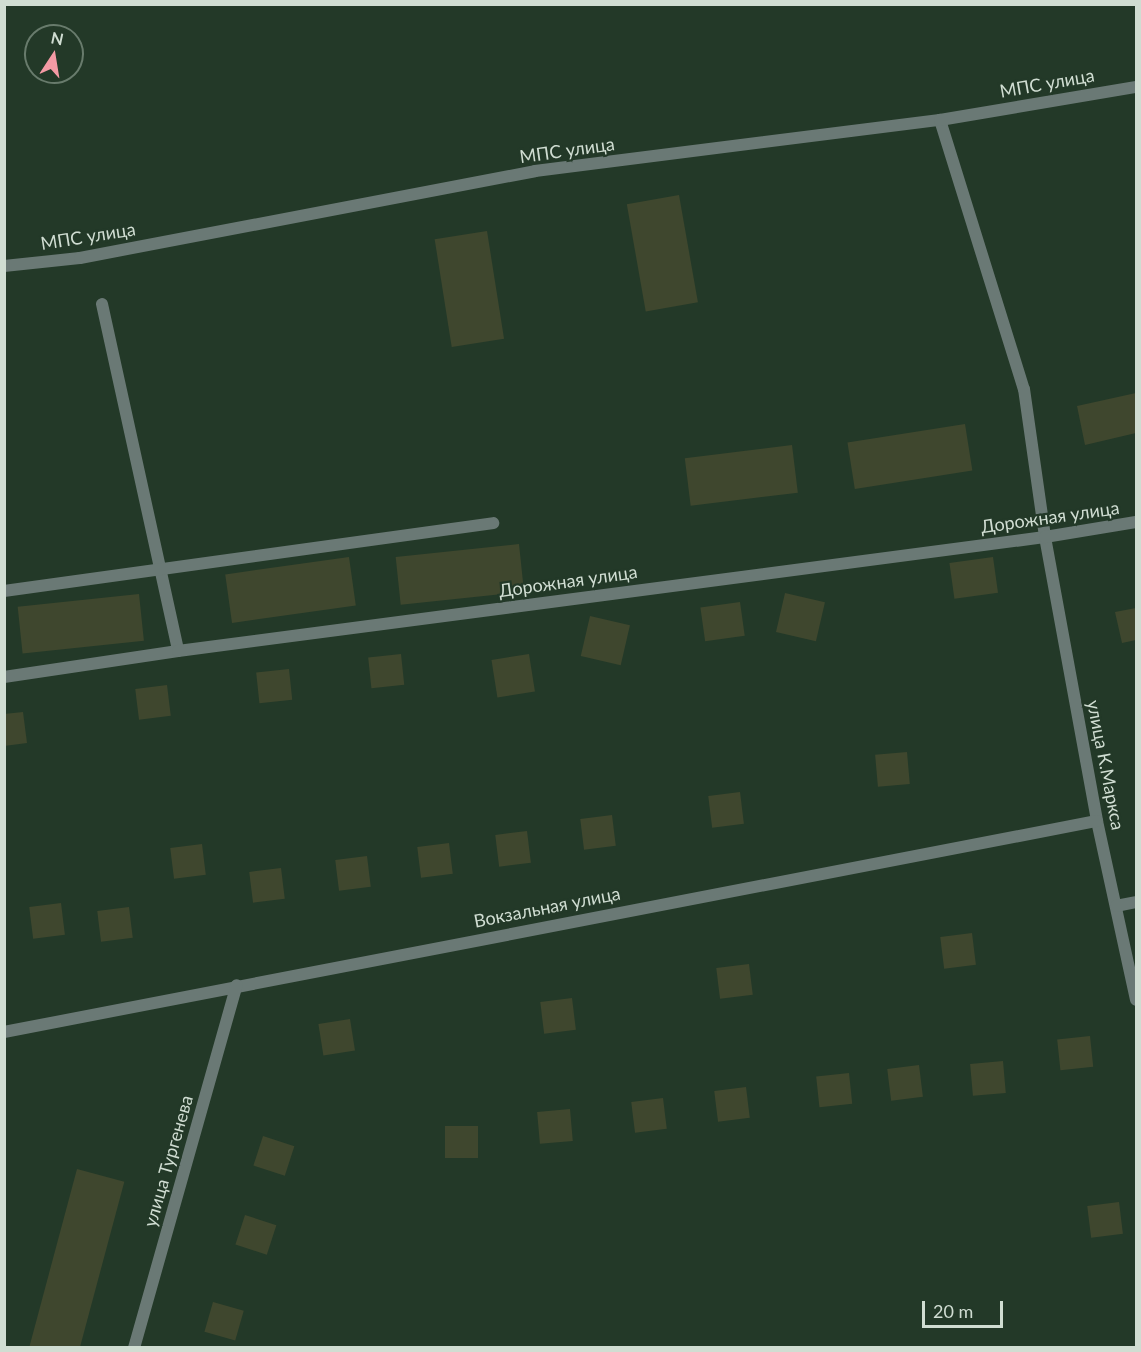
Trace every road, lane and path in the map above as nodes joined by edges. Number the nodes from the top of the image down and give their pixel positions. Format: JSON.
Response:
{"nodes":[{"id":1,"x":1137,"y":87,"type":"edge"},
{"id":2,"x":940,"y":120,"type":"junction"},
{"id":3,"x":4,"y":266,"type":"edge"},
{"id":4,"x":102,"y":304,"type":"dead end"},
{"id":5,"x":1137,"y":522,"type":"edge"},
{"id":6,"x":493,"y":523,"type":"dead end"},
{"id":7,"x":1046,"y":537,"type":"junction"},
{"id":8,"x":160,"y":569,"type":"junction"},
{"id":9,"x":4,"y":591,"type":"edge"},
{"id":10,"x":178,"y":651,"type":"junction"},
{"id":11,"x":4,"y":677,"type":"edge"},
{"id":12,"x":1097,"y":821,"type":"junction"},
{"id":13,"x":1137,"y":902,"type":"edge"},
{"id":14,"x":1116,"y":906,"type":"junction"},
{"id":15,"x":237,"y":985,"type":"junction"},
{"id":16,"x":1137,"y":1000,"type":"edge"},
{"id":17,"x":4,"y":1032,"type":"edge"},
{"id":18,"x":134,"y":1347,"type":"edge"}],
"edges":[{"from":1,"to":2,"type":"street","name":"МПС улица"},
{"from":2,"to":3,"type":"street","name":"МПС улица"},
{"from":2,"to":7,"type":"street","name":"улица К.Маркса"},
{"from":4,"to":8,"type":"street"},
{"from":5,"to":7,"type":"street","name":"Дорожная улица"},
{"from":6,"to":8,"type":"street"},
{"from":7,"to":10,"type":"street","name":"Дорожная улица"},
{"from":7,"to":12,"type":"street","name":"улица К.Маркса"},
{"from":8,"to":9,"type":"street"},
{"from":8,"to":10,"type":"street"},
{"from":10,"to":11,"type":"street","name":"Дорожная улица"},
{"from":12,"to":14,"type":"street","name":"улица К.Маркса"},
{"from":12,"to":15,"type":"street","name":"Вокзальная улица"},
{"from":13,"to":14,"type":"street"},
{"from":14,"to":16,"type":"street","name":"улица К.Маркса"},
{"from":15,"to":17,"type":"street","name":"Вокзальная улица"},
{"from":15,"to":18,"type":"street","name":"улица Тургенева"}]}
